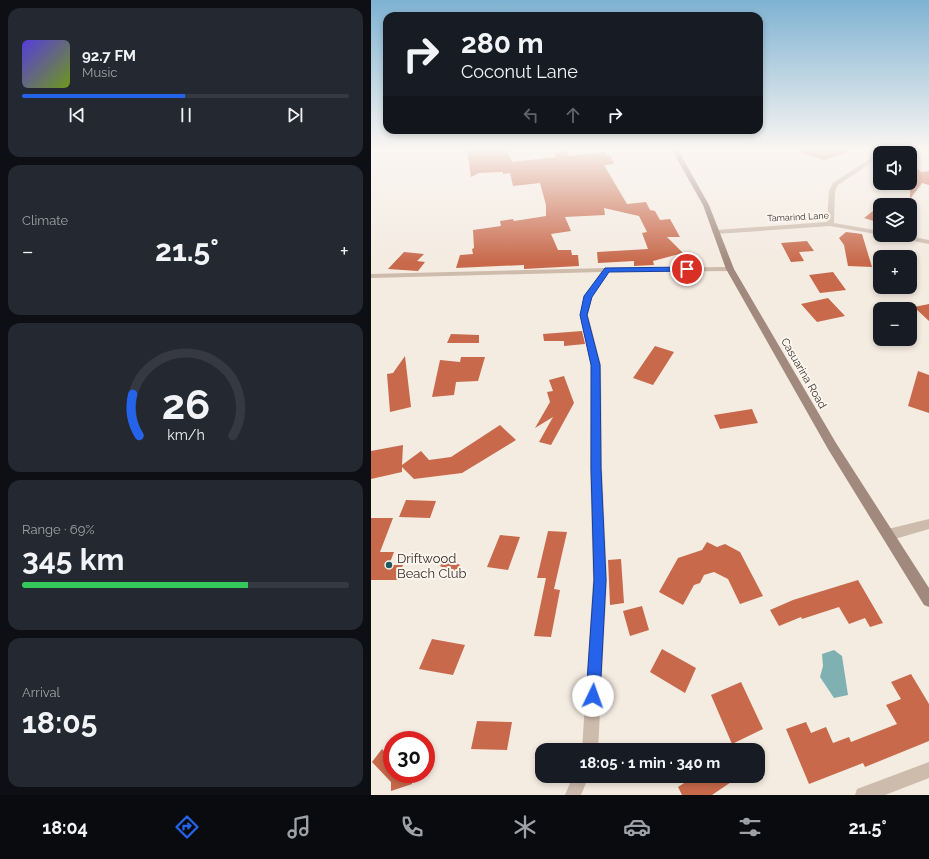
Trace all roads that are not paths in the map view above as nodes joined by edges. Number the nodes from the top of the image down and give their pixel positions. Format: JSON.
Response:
{"nodes":[{"id":1,"x":696,"y":187,"type":"edge"},
{"id":2,"x":834,"y":187,"type":"edge"},
{"id":3,"x":830,"y":224,"type":"junction"},
{"id":4,"x":716,"y":232,"type":"junction"},
{"id":5,"x":873,"y":232,"type":"edge"},
{"id":6,"x":917,"y":240,"type":"edge"},
{"id":7,"x":929,"y":242,"type":"edge"},
{"id":8,"x":730,"y":269,"type":"junction"},
{"id":9,"x":607,"y":270,"type":"junction"},
{"id":10,"x":371,"y":276,"type":"edge"},
{"id":11,"x":929,"y":524,"type":"edge"},
{"id":12,"x":888,"y":534,"type":"junction"},
{"id":13,"x":929,"y":600,"type":"edge"},
{"id":14,"x":590,"y":743,"type":"edge"},
{"id":15,"x":929,"y":770,"type":"edge"},
{"id":16,"x":578,"y":783,"type":"edge"},
{"id":17,"x":573,"y":795,"type":"edge"},
{"id":18,"x":863,"y":795,"type":"edge"}],
"edges":[{"from":1,"to":4,"type":"street","name":"Casuarina Road"},
{"from":2,"to":3,"type":"street"},
{"from":3,"to":4,"type":"street","name":"Tamarind Lane"},
{"from":3,"to":5,"type":"street","name":"Tamarind Lane"},
{"from":4,"to":8,"type":"street","name":"Casuarina Road"},
{"from":6,"to":7,"type":"street"},
{"from":8,"to":9,"type":"street"},
{"from":8,"to":12,"type":"street","name":"Casuarina Road"},
{"from":9,"to":10,"type":"street"},
{"from":9,"to":14,"type":"street"},
{"from":11,"to":12,"type":"street"},
{"from":12,"to":13,"type":"street","name":"Casuarina Road"},
{"from":15,"to":18,"type":"street"},
{"from":16,"to":17,"type":"street"}]}
